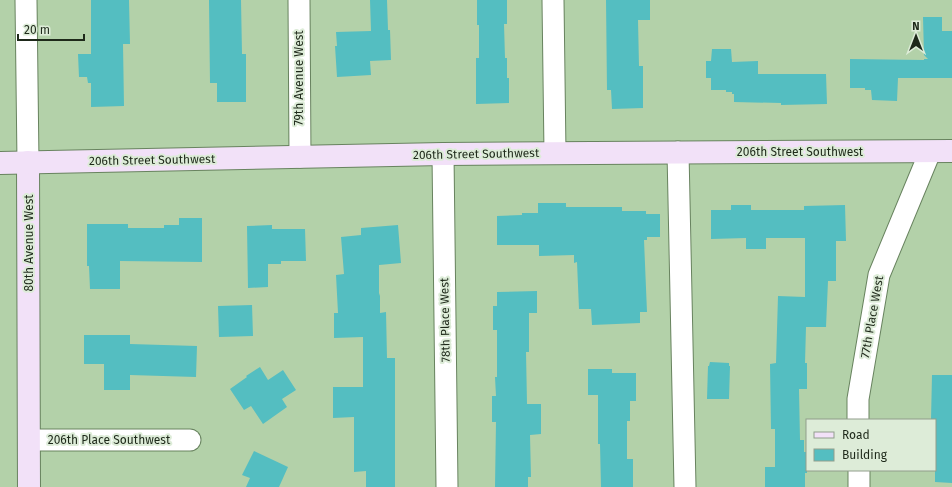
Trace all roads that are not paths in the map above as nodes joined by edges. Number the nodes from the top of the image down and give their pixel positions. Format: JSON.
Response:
{"nodes":[{"id":1,"x":26,"y":0,"type":"edge"},
{"id":2,"x":299,"y":0,"type":"edge"},
{"id":3,"x":553,"y":0,"type":"edge"},
{"id":4,"x":952,"y":151,"type":"edge"},
{"id":5,"x":678,"y":152,"type":"junction"},
{"id":6,"x":930,"y":152,"type":"junction"},
{"id":7,"x":555,"y":153,"type":"junction"},
{"id":8,"x":443,"y":154,"type":"junction"},
{"id":9,"x":300,"y":157,"type":"junction"},
{"id":10,"x":28,"y":162,"type":"junction"},
{"id":11,"x":0,"y":163,"type":"edge"},
{"id":12,"x":858,"y":419,"type":"edge"},
{"id":13,"x":29,"y":440,"type":"junction"},
{"id":14,"x":190,"y":440,"type":"dead end"},
{"id":15,"x":859,"y":471,"type":"edge"},
{"id":16,"x":30,"y":487,"type":"edge"},
{"id":17,"x":447,"y":487,"type":"edge"},
{"id":18,"x":685,"y":487,"type":"edge"},
{"id":19,"x":859,"y":487,"type":"edge"}],
"edges":[{"from":1,"to":10,"type":"street","name":"80th Avenue West"},
{"from":2,"to":9,"type":"street","name":"79th Avenue West"},
{"from":3,"to":7,"type":"street"},
{"from":4,"to":6,"type":"street","name":"206th Street Southwest"},
{"from":5,"to":6,"type":"street","name":"206th Street Southwest"},
{"from":5,"to":7,"type":"street","name":"206th Street Southwest"},
{"from":5,"to":18,"type":"street"},
{"from":6,"to":12,"type":"street","name":"77th Place West"},
{"from":7,"to":8,"type":"street","name":"206th Street Southwest"},
{"from":8,"to":9,"type":"street","name":"206th Street Southwest"},
{"from":8,"to":17,"type":"street","name":"78th Place West"},
{"from":9,"to":10,"type":"street","name":"206th Street Southwest"},
{"from":10,"to":11,"type":"street","name":"206th Street Southwest"},
{"from":10,"to":13,"type":"street","name":"80th Avenue West"},
{"from":13,"to":14,"type":"street","name":"206th Place Southwest"},
{"from":13,"to":16,"type":"street","name":"80th Avenue West"},
{"from":15,"to":19,"type":"street"}]}
